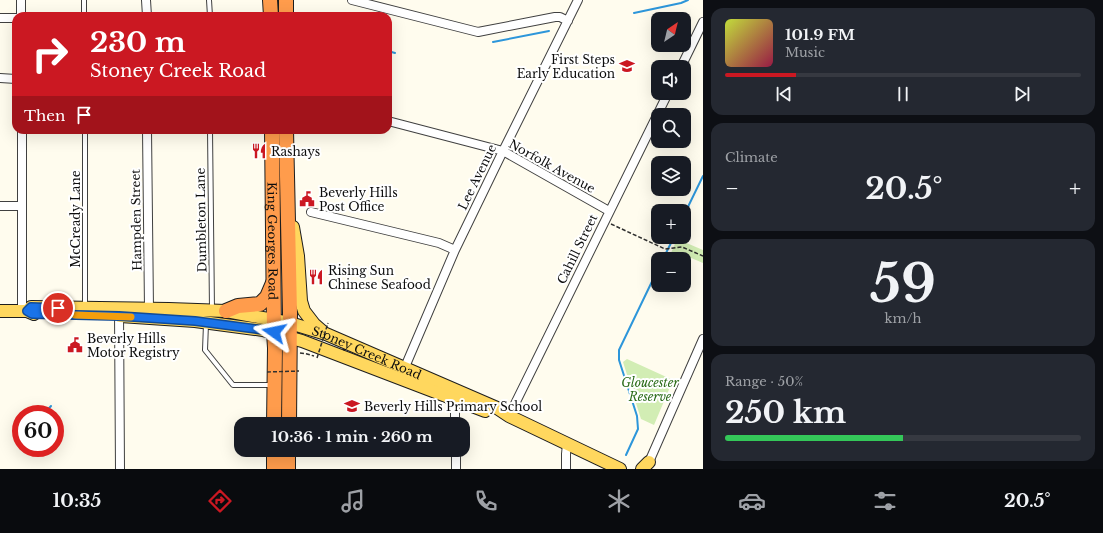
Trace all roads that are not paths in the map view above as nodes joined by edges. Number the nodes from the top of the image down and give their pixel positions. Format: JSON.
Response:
{"nodes":[{"id":1,"x":21,"y":0,"type":"edge"},
{"id":2,"x":84,"y":0,"type":"edge"},
{"id":3,"x":146,"y":0,"type":"edge"},
{"id":4,"x":209,"y":0,"type":"edge"},
{"id":5,"x":270,"y":0,"type":"edge"},
{"id":6,"x":286,"y":0,"type":"edge"},
{"id":7,"x":352,"y":0,"type":"edge"},
{"id":8,"x":578,"y":0,"type":"edge"},
{"id":9,"x":21,"y":12,"type":"edge"},
{"id":10,"x":84,"y":12,"type":"edge"},
{"id":11,"x":147,"y":12,"type":"edge"},
{"id":12,"x":210,"y":12,"type":"edge"},
{"id":13,"x":271,"y":12,"type":"edge"},
{"id":14,"x":286,"y":12,"type":"edge"},
{"id":15,"x":0,"y":18,"type":"edge"},
{"id":16,"x":12,"y":18,"type":"edge"},
{"id":17,"x":568,"y":21,"type":"junction"},
{"id":18,"x":703,"y":22,"type":"edge"},
{"id":19,"x":684,"y":60,"type":"edge"},
{"id":20,"x":0,"y":78,"type":"edge"},
{"id":21,"x":12,"y":79,"type":"edge"},
{"id":22,"x":664,"y":100,"type":"edge"},
{"id":23,"x":392,"y":123,"type":"edge"},
{"id":24,"x":22,"y":134,"type":"edge"},
{"id":25,"x":85,"y":134,"type":"edge"},
{"id":26,"x":147,"y":134,"type":"edge"},
{"id":27,"x":210,"y":134,"type":"edge"},
{"id":28,"x":272,"y":134,"type":"edge"},
{"id":29,"x":286,"y":134,"type":"edge"},
{"id":30,"x":502,"y":151,"type":"junction"},
{"id":31,"x":288,"y":205,"type":"junction"},
{"id":32,"x":0,"y":206,"type":"edge"},
{"id":33,"x":22,"y":206,"type":"junction"},
{"id":34,"x":609,"y":211,"type":"junction"},
{"id":35,"x":311,"y":212,"type":"dead end"},
{"id":36,"x":455,"y":250,"type":"junction"},
{"id":37,"x":274,"y":283,"type":"junction"},
{"id":38,"x":85,"y":308,"type":"junction"},
{"id":39,"x":149,"y":309,"type":"junction"},
{"id":40,"x":0,"y":311,"type":"edge"},
{"id":41,"x":24,"y":311,"type":"junction"},
{"id":42,"x":219,"y":311,"type":"junction"},
{"id":43,"x":119,"y":312,"type":"junction"},
{"id":44,"x":206,"y":322,"type":"junction"},
{"id":45,"x":274,"y":326,"type":"junction"},
{"id":46,"x":327,"y":328,"type":"junction"},
{"id":47,"x":290,"y":330,"type":"junction"},
{"id":48,"x":703,"y":340,"type":"edge"},
{"id":49,"x":405,"y":367,"type":"junction"},
{"id":50,"x":274,"y":385,"type":"junction"},
{"id":51,"x":455,"y":400,"type":"junction"},
{"id":52,"x":509,"y":416,"type":"junction"},
{"id":53,"x":274,"y":417,"type":"edge"},
{"id":54,"x":289,"y":417,"type":"edge"},
{"id":55,"x":455,"y":417,"type":"edge"},
{"id":56,"x":567,"y":444,"type":"junction"},
{"id":57,"x":274,"y":457,"type":"edge"},
{"id":58,"x":288,"y":457,"type":"edge"},
{"id":59,"x":456,"y":457,"type":"edge"},
{"id":60,"x":647,"y":467,"type":"edge"},
{"id":61,"x":120,"y":469,"type":"edge"},
{"id":62,"x":274,"y":469,"type":"edge"},
{"id":63,"x":288,"y":469,"type":"edge"},
{"id":64,"x":456,"y":469,"type":"edge"},
{"id":65,"x":566,"y":469,"type":"edge"},
{"id":66,"x":620,"y":469,"type":"edge"}],
"edges":[{"from":1,"to":9,"type":"street"},
{"from":2,"to":10,"type":"lane"},
{"from":3,"to":11,"type":"street"},
{"from":4,"to":12,"type":"lane"},
{"from":5,"to":13,"type":"highway"},
{"from":6,"to":14,"type":"highway"},
{"from":7,"to":17,"type":"street"},
{"from":8,"to":17,"type":"street","name":"Lee Avenue"},
{"from":15,"to":16,"type":"street"},
{"from":17,"to":30,"type":"street","name":"Lee Avenue"},
{"from":18,"to":19,"type":"street"},
{"from":20,"to":21,"type":"street"},
{"from":22,"to":34,"type":"street","name":"Cahill Street"},
{"from":23,"to":30,"type":"street","name":"Norfolk Avenue"},
{"from":24,"to":33,"type":"street"},
{"from":25,"to":38,"type":"lane","name":"McCready Lane"},
{"from":26,"to":39,"type":"street","name":"Hampden Street"},
{"from":27,"to":42,"type":"lane","name":"Dumbleton Lane"},
{"from":28,"to":37,"type":"highway","name":"King Georges Road"},
{"from":29,"to":31,"type":"highway","name":"King Georges Road"},
{"from":30,"to":34,"type":"street","name":"Norfolk Avenue"},
{"from":30,"to":36,"type":"street","name":"Lee Avenue"},
{"from":31,"to":46,"type":"main road"},
{"from":31,"to":47,"type":"highway","name":"King Georges Road"},
{"from":32,"to":33,"type":"street"},
{"from":33,"to":41,"type":"street"},
{"from":34,"to":52,"type":"street","name":"Cahill Street"},
{"from":35,"to":36,"type":"street"},
{"from":36,"to":49,"type":"street","name":"Lee Avenue"},
{"from":37,"to":42,"type":"highway"},
{"from":37,"to":45,"type":"highway","name":"King Georges Road"},
{"from":38,"to":41,"type":"main road","name":"Stoney Creek Road"},
{"from":38,"to":43,"type":"main road","name":"Stoney Creek Road"},
{"from":39,"to":42,"type":"main road","name":"Stoney Creek Road"},
{"from":39,"to":43,"type":"main road","name":"Stoney Creek Road"},
{"from":40,"to":41,"type":"main road","name":"Stoney Creek Road"},
{"from":41,"to":43,"type":"main road","name":"Stoney Creek Road"},
{"from":42,"to":45,"type":"main road","name":"Stoney Creek Road"},
{"from":43,"to":44,"type":"main road","name":"Stoney Creek Road"},
{"from":43,"to":61,"type":"street"},
{"from":44,"to":45,"type":"main road","name":"Stoney Creek Road"},
{"from":44,"to":50,"type":"lane"},
{"from":45,"to":47,"type":"main road","name":"Stoney Creek Road"},
{"from":45,"to":50,"type":"highway","name":"King Georges Road"},
{"from":46,"to":47,"type":"main road","name":"Stoney Creek Road"},
{"from":46,"to":49,"type":"main road","name":"Stoney Creek Road"},
{"from":47,"to":51,"type":"main road","name":"Stoney Creek Road"},
{"from":47,"to":54,"type":"highway","name":"King Georges Road"},
{"from":48,"to":60,"type":"street"},
{"from":49,"to":52,"type":"main road","name":"Stoney Creek Road"},
{"from":50,"to":53,"type":"highway","name":"King Georges Road"},
{"from":51,"to":52,"type":"main road","name":"Stoney Creek Road"},
{"from":51,"to":55,"type":"street"},
{"from":52,"to":56,"type":"main road","name":"Stoney Creek Road"},
{"from":56,"to":65,"type":"street"},
{"from":56,"to":66,"type":"main road","name":"Stoney Creek Road"},
{"from":57,"to":62,"type":"highway"},
{"from":58,"to":63,"type":"highway"},
{"from":59,"to":64,"type":"street"}]}
